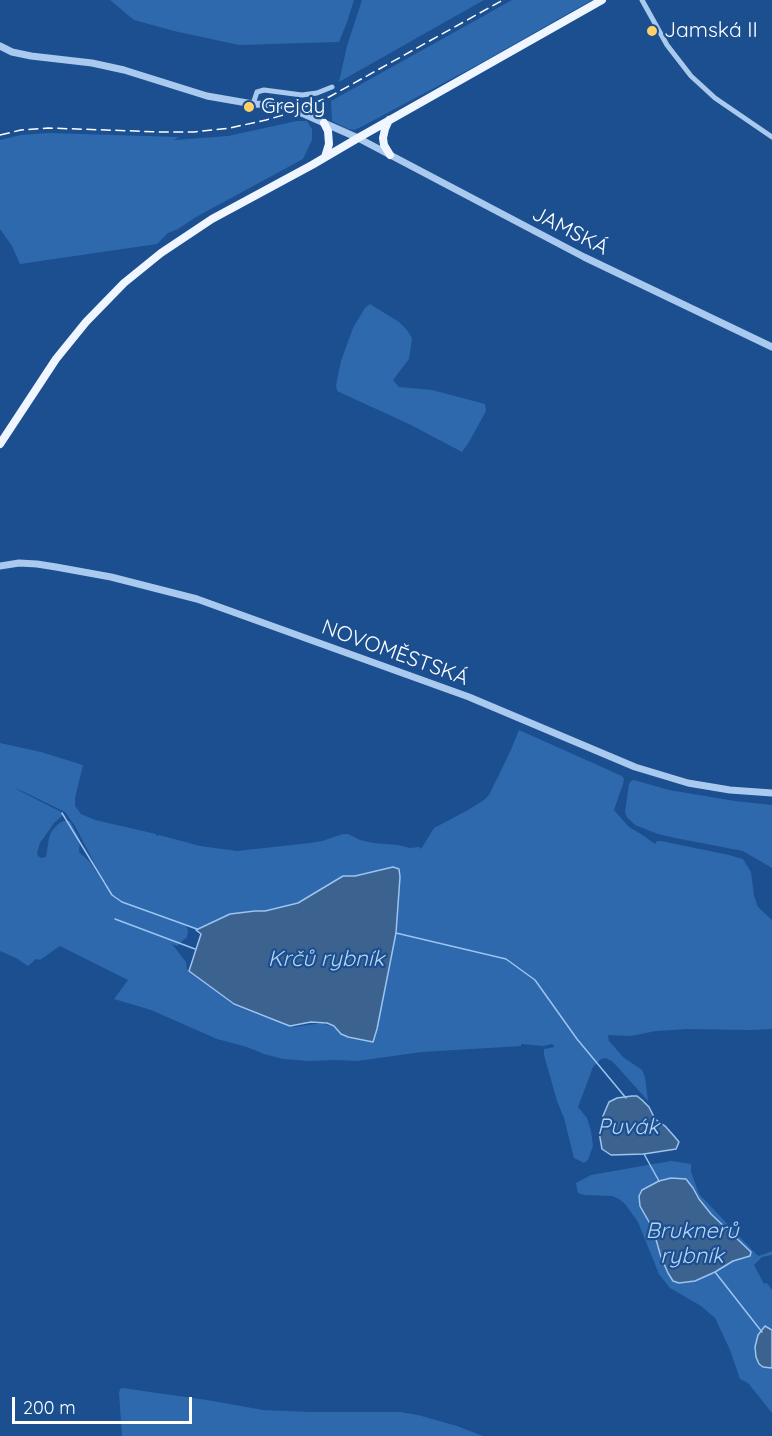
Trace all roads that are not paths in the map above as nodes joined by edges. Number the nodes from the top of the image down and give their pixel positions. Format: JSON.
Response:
{"nodes":[{"id":1,"x":603,"y":0,"type":"edge"},
{"id":2,"x":642,"y":0,"type":"edge"},
{"id":3,"x":0,"y":46,"type":"edge"},
{"id":4,"x":332,"y":87,"type":"dead end"},
{"id":5,"x":253,"y":104,"type":"junction"},
{"id":6,"x":390,"y":120,"type":"junction"},
{"id":7,"x":324,"y":123,"type":"junction"},
{"id":8,"x":772,"y":137,"type":"edge"},
{"id":9,"x":358,"y":138,"type":"junction"},
{"id":10,"x":390,"y":155,"type":"junction"},
{"id":11,"x":325,"y":157,"type":"junction"},
{"id":12,"x":772,"y":347,"type":"edge"},
{"id":13,"x":0,"y":444,"type":"edge"},
{"id":14,"x":0,"y":566,"type":"edge"},
{"id":15,"x":772,"y":793,"type":"edge"}],
"edges":[{"from":1,"to":6,"type":"main road"},
{"from":2,"to":8,"type":"street"},
{"from":3,"to":5,"type":"street","name":"JAMSKÁ"},
{"from":4,"to":5,"type":"street"},
{"from":5,"to":7,"type":"street","name":"JAMSKÁ"},
{"from":6,"to":9,"type":"main road"},
{"from":6,"to":10,"type":"main road"},
{"from":7,"to":9,"type":"street","name":"JAMSKÁ"},
{"from":7,"to":11,"type":"main road"},
{"from":9,"to":10,"type":"street","name":"JAMSKÁ"},
{"from":9,"to":11,"type":"main road"},
{"from":10,"to":12,"type":"street","name":"JAMSKÁ"},
{"from":11,"to":13,"type":"main road"},
{"from":14,"to":15,"type":"street","name":"NOVOMĚSTSKÁ"}]}
